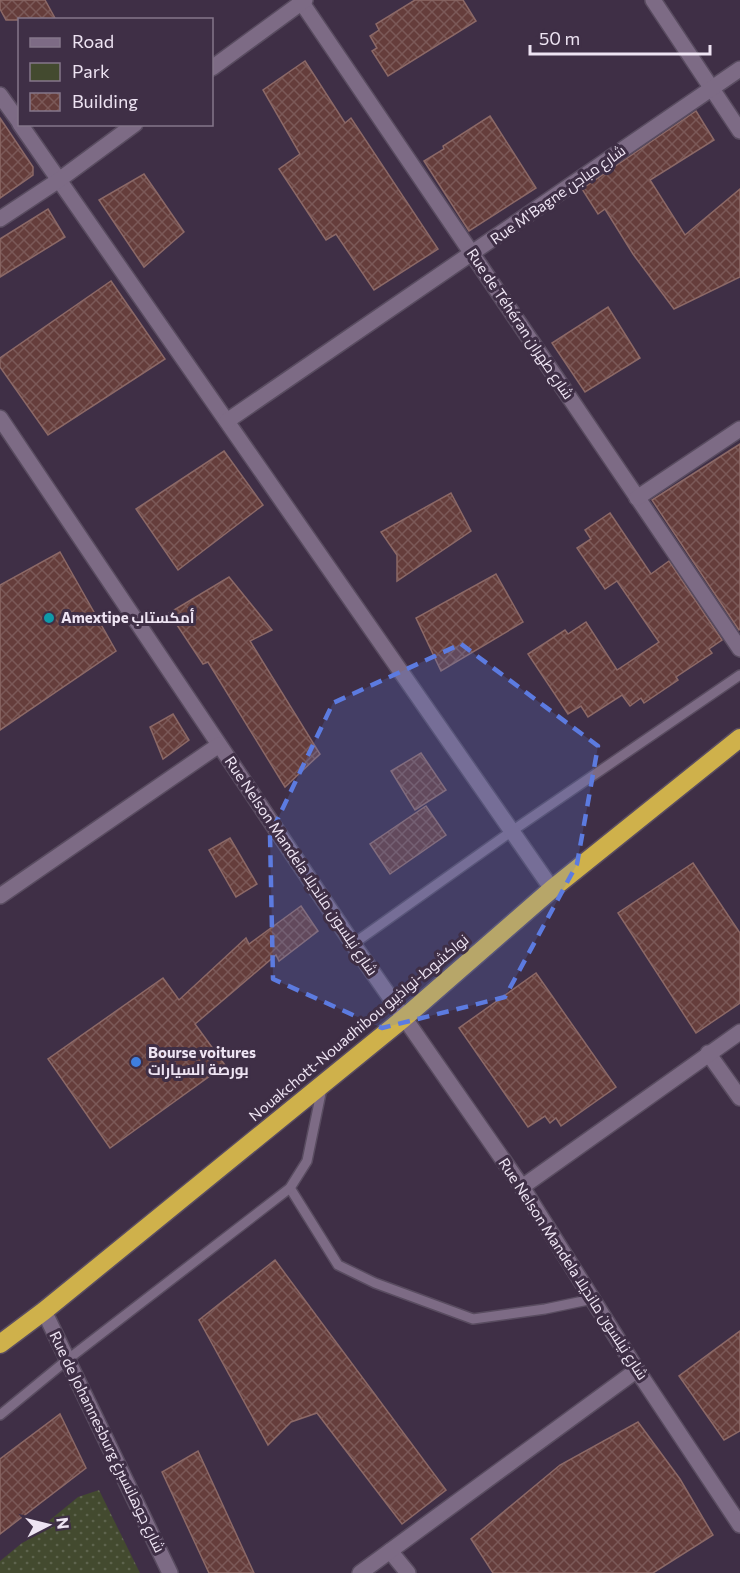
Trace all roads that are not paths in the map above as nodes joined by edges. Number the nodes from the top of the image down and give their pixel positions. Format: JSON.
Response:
{"nodes":[{"id":1,"x":652,"y":0,"type":"edge"},
{"id":2,"x":302,"y":1,"type":"edge"},
{"id":3,"x":213,"y":67,"type":"edge"},
{"id":4,"x":740,"y":69,"type":"edge"},
{"id":5,"x":712,"y":89,"type":"junction"},
{"id":6,"x":0,"y":95,"type":"edge"},
{"id":7,"x":18,"y":121,"type":"edge"},
{"id":8,"x":21,"y":126,"type":"edge"},
{"id":9,"x":132,"y":126,"type":"edge"},
{"id":10,"x":740,"y":131,"type":"edge"},
{"id":11,"x":59,"y":180,"type":"junction"},
{"id":12,"x":0,"y":219,"type":"edge"},
{"id":13,"x":472,"y":254,"type":"junction"},
{"id":14,"x":0,"y":418,"type":"edge"},
{"id":15,"x":226,"y":422,"type":"junction"},
{"id":16,"x":739,"y":431,"type":"edge"},
{"id":17,"x":637,"y":498,"type":"junction"},
{"id":18,"x":740,"y":649,"type":"edge"},
{"id":19,"x":740,"y":675,"type":"edge"},
{"id":20,"x":740,"y":738,"type":"edge"},
{"id":21,"x":219,"y":745,"type":"junction"},
{"id":22,"x":512,"y":831,"type":"junction"},
{"id":23,"x":552,"y":889,"type":"junction"},
{"id":24,"x":0,"y":896,"type":"edge"},
{"id":25,"x":353,"y":944,"type":"junction"},
{"id":26,"x":404,"y":1018,"type":"junction"},
{"id":27,"x":740,"y":1032,"type":"edge"},
{"id":28,"x":708,"y":1053,"type":"junction"},
{"id":29,"x":323,"y":1083,"type":"junction"},
{"id":30,"x":740,"y":1098,"type":"edge"},
{"id":31,"x":522,"y":1187,"type":"junction"},
{"id":32,"x":290,"y":1188,"type":"junction"},
{"id":33,"x":592,"y":1299,"type":"junction"},
{"id":34,"x":44,"y":1311,"type":"junction"},
{"id":35,"x":0,"y":1344,"type":"edge"},
{"id":36,"x":68,"y":1360,"type":"junction"},
{"id":37,"x":637,"y":1370,"type":"junction"},
{"id":38,"x":0,"y":1415,"type":"edge"},
{"id":39,"x":740,"y":1525,"type":"edge"},
{"id":40,"x":390,"y":1551,"type":"junction"},
{"id":41,"x":170,"y":1573,"type":"edge"},
{"id":42,"x":360,"y":1573,"type":"edge"},
{"id":43,"x":408,"y":1573,"type":"edge"}],
"edges":[{"from":1,"to":5,"type":"street"},
{"from":2,"to":3,"type":"street"},
{"from":2,"to":13,"type":"street","name":"Rue de Téhéran شارع طهران"},
{"from":4,"to":5,"type":"street","name":"Rue M'Bagne شارع مباجن"},
{"from":5,"to":10,"type":"street"},
{"from":5,"to":13,"type":"street","name":"Rue M'Bagne شارع مباجن"},
{"from":6,"to":7,"type":"street"},
{"from":8,"to":11,"type":"street"},
{"from":9,"to":11,"type":"street"},
{"from":11,"to":12,"type":"street"},
{"from":11,"to":15,"type":"street"},
{"from":13,"to":15,"type":"street","name":"Rue M'Bagne شارع مباجن"},
{"from":13,"to":17,"type":"street","name":"Rue de Téhéran شارع طهران"},
{"from":14,"to":21,"type":"street","name":"Rue Nelson Mandela شارع نيلسون مانديلا"},
{"from":15,"to":22,"type":"street"},
{"from":16,"to":17,"type":"street"},
{"from":17,"to":18,"type":"street","name":"Rue de Téhéran شارع طهران"},
{"from":19,"to":22,"type":"lane"},
{"from":20,"to":23,"type":"highway","name":"Nouakchott-Nouadhibou نواكشوط-نواذيبو"},
{"from":21,"to":24,"type":"street"},
{"from":21,"to":25,"type":"street","name":"Rue Nelson Mandela شارع نيلسون مانديلا"},
{"from":22,"to":23,"type":"street"},
{"from":22,"to":25,"type":"lane"},
{"from":23,"to":26,"type":"highway","name":"Nouakchott-Nouadhibou نواكشوط-نواذيبو"},
{"from":25,"to":26,"type":"street","name":"Rue Nelson Mandela شارع نيلسون مانديلا"},
{"from":26,"to":29,"type":"highway","name":"Nouakchott-Nouadhibou نواكشوط-نواذيبو"},
{"from":26,"to":31,"type":"street","name":"Rue Nelson Mandela شارع نيلسون مانديلا"},
{"from":27,"to":28,"type":"street"},
{"from":28,"to":30,"type":"street"},
{"from":28,"to":31,"type":"street"},
{"from":29,"to":32,"type":"lane"},
{"from":29,"to":34,"type":"highway","name":"Nouakchott-Nouadhibou نواكشوط-نواذيبو"},
{"from":31,"to":33,"type":"street","name":"Rue Nelson Mandela شارع نيلسون مانديلا"},
{"from":32,"to":33,"type":"lane"},
{"from":32,"to":36,"type":"lane"},
{"from":33,"to":37,"type":"street","name":"Rue Nelson Mandela شارع نيلسون مانديلا"},
{"from":34,"to":35,"type":"highway","name":"Nouakchott-Nouadhibou نواكشوط-نواذيبو"},
{"from":34,"to":36,"type":"street","name":"Rue de Johannesburg شارع جوهانسبرغ"},
{"from":36,"to":38,"type":"lane"},
{"from":36,"to":41,"type":"street","name":"Rue de Johannesburg شارع جوهانسبرغ"},
{"from":37,"to":39,"type":"street","name":"Rue Nelson Mandela شارع نيلسون مانديلا"},
{"from":37,"to":40,"type":"street"},
{"from":40,"to":42,"type":"street"},
{"from":40,"to":43,"type":"street"}]}
